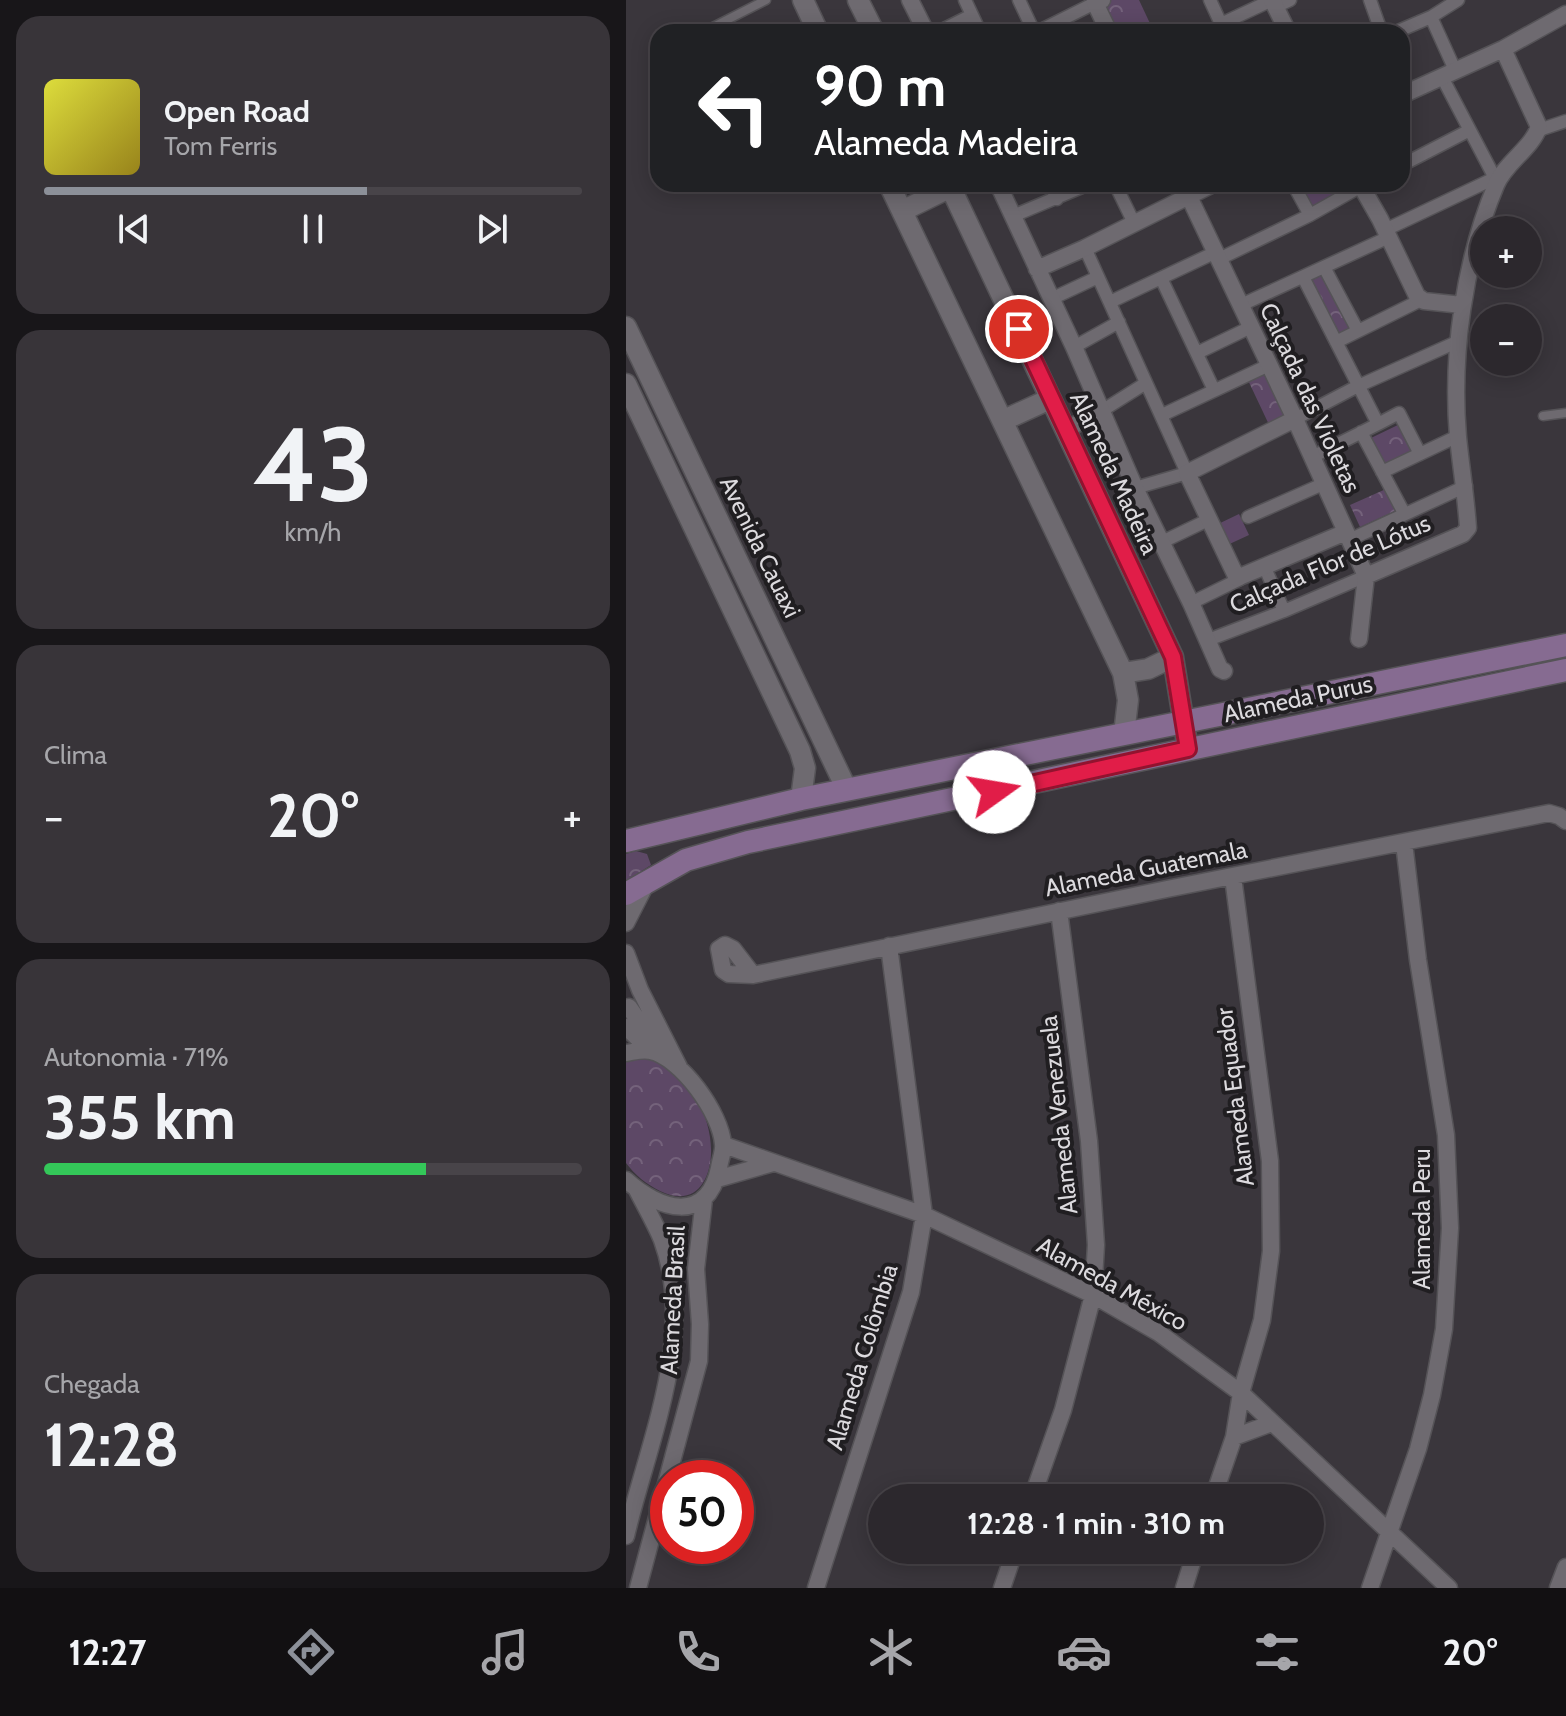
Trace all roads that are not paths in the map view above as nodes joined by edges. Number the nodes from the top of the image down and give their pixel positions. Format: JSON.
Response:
{"nodes":[{"id":1,"x":766,"y":0,"type":"edge"},
{"id":2,"x":858,"y":0,"type":"edge"},
{"id":3,"x":910,"y":0,"type":"edge"},
{"id":4,"x":1019,"y":0,"type":"edge"},
{"id":5,"x":1210,"y":0,"type":"edge"},
{"id":6,"x":1370,"y":0,"type":"edge"},
{"id":7,"x":1458,"y":0,"type":"edge"},
{"id":8,"x":1097,"y":1,"type":"edge"},
{"id":9,"x":1277,"y":2,"type":"edge"},
{"id":10,"x":807,"y":3,"type":"edge"},
{"id":11,"x":970,"y":5,"type":"edge"},
{"id":12,"x":1431,"y":17,"type":"junction"},
{"id":13,"x":1565,"y":18,"type":"edge"},
{"id":14,"x":719,"y":24,"type":"edge"},
{"id":15,"x":815,"y":24,"type":"edge"},
{"id":16,"x":870,"y":24,"type":"edge"},
{"id":17,"x":922,"y":24,"type":"edge"},
{"id":18,"x":947,"y":24,"type":"edge"},
{"id":19,"x":977,"y":24,"type":"edge"},
{"id":20,"x":1031,"y":24,"type":"edge"},
{"id":21,"x":1051,"y":24,"type":"edge"},
{"id":22,"x":1106,"y":24,"type":"edge"},
{"id":23,"x":1221,"y":24,"type":"edge"},
{"id":24,"x":1231,"y":24,"type":"edge"},
{"id":25,"x":1285,"y":24,"type":"edge"},
{"id":26,"x":1379,"y":24,"type":"edge"},
{"id":27,"x":1410,"y":26,"type":"edge"},
{"id":28,"x":1503,"y":49,"type":"junction"},
{"id":29,"x":1448,"y":74,"type":"junction"},
{"id":30,"x":1410,"y":91,"type":"edge"},
{"id":31,"x":1566,"y":121,"type":"edge"},
{"id":32,"x":1539,"y":130,"type":"junction"},
{"id":33,"x":1468,"y":131,"type":"junction"},
{"id":34,"x":1410,"y":161,"type":"edge"},
{"id":35,"x":1496,"y":180,"type":"junction"},
{"id":36,"x":893,"y":192,"type":"edge"},
{"id":37,"x":938,"y":192,"type":"edge"},
{"id":38,"x":953,"y":192,"type":"edge"},
{"id":39,"x":1002,"y":192,"type":"edge"},
{"id":40,"x":1054,"y":192,"type":"edge"},
{"id":41,"x":1072,"y":192,"type":"edge"},
{"id":42,"x":1119,"y":192,"type":"edge"},
{"id":43,"x":1183,"y":192,"type":"edge"},
{"id":44,"x":1187,"y":192,"type":"edge"},
{"id":45,"x":1297,"y":192,"type":"edge"},
{"id":46,"x":1350,"y":192,"type":"edge"},
{"id":47,"x":1366,"y":192,"type":"edge"},
{"id":48,"x":1057,"y":199,"type":"junction"},
{"id":49,"x":902,"y":211,"type":"junction"},
{"id":50,"x":1310,"y":215,"type":"junction"},
{"id":51,"x":1013,"y":216,"type":"junction"},
{"id":52,"x":1134,"y":223,"type":"junction"},
{"id":53,"x":1387,"y":233,"type":"junction"},
{"id":54,"x":1085,"y":248,"type":"junction"},
{"id":55,"x":1217,"y":256,"type":"junction"},
{"id":56,"x":1324,"y":267,"type":"junction"},
{"id":57,"x":1037,"y":269,"type":"junction"},
{"id":58,"x":1098,"y":277,"type":"junction"},
{"id":59,"x":1303,"y":277,"type":"junction"},
{"id":60,"x":1161,"y":278,"type":"junction"},
{"id":61,"x":1051,"y":299,"type":"junction"},
{"id":62,"x":1421,"y":300,"type":"junction"},
{"id":63,"x":1110,"y":302,"type":"junction"},
{"id":64,"x":1241,"y":305,"type":"junction"},
{"id":65,"x":1462,"y":305,"type":"junction"},
{"id":66,"x":1119,"y":322,"type":"junction"},
{"id":67,"x":626,"y":327,"type":"edge"},
{"id":68,"x":1251,"y":327,"type":"junction"},
{"id":69,"x":1358,"y":331,"type":"junction"},
{"id":70,"x":1459,"y":341,"type":"junction"},
{"id":71,"x":1336,"y":342,"type":"junction"},
{"id":72,"x":1074,"y":347,"type":"junction"},
{"id":73,"x":1197,"y":353,"type":"junction"},
{"id":74,"x":1269,"y":365,"type":"junction"},
{"id":75,"x":1146,"y":383,"type":"junction"},
{"id":76,"x":626,"y":384,"type":"edge"},
{"id":77,"x":1358,"y":386,"type":"junction"},
{"id":78,"x":1214,"y":390,"type":"junction"},
{"id":79,"x":1050,"y":399,"type":"junction"},
{"id":80,"x":1100,"y":412,"type":"junction"},
{"id":81,"x":1566,"y":413,"type":"edge"},
{"id":82,"x":1162,"y":415,"type":"junction"},
{"id":83,"x":1543,"y":416,"type":"dead end"},
{"id":84,"x":1295,"y":419,"type":"junction"},
{"id":85,"x":1004,"y":420,"type":"junction"},
{"id":86,"x":1378,"y":424,"type":"junction"},
{"id":87,"x":1065,"y":430,"type":"junction"},
{"id":88,"x":1361,"y":432,"type":"junction"},
{"id":89,"x":1458,"y":436,"type":"junction"},
{"id":90,"x":1420,"y":454,"type":"junction"},
{"id":91,"x":1312,"y":457,"type":"junction"},
{"id":92,"x":1382,"y":472,"type":"junction"},
{"id":93,"x":1187,"y":473,"type":"junction"},
{"id":94,"x":1323,"y":484,"type":"junction"},
{"id":95,"x":1466,"y":486,"type":"junction"},
{"id":96,"x":1135,"y":488,"type":"junction"},
{"id":97,"x":1404,"y":513,"type":"junction"},
{"id":98,"x":1248,"y":517,"type":"dead end"},
{"id":99,"x":1208,"y":520,"type":"junction"},
{"id":100,"x":1347,"y":536,"type":"junction"},
{"id":101,"x":1162,"y":542,"type":"junction"},
{"id":102,"x":739,"y":562,"type":"junction"},
{"id":103,"x":1265,"y":568,"type":"junction"},
{"id":104,"x":715,"y":570,"type":"junction"},
{"id":105,"x":1366,"y":576,"type":"junction"},
{"id":106,"x":1240,"y":579,"type":"junction"},
{"id":107,"x":1191,"y":603,"type":"junction"},
{"id":108,"x":1284,"y":611,"type":"junction"},
{"id":109,"x":1359,"y":639,"type":"dead end"},
{"id":110,"x":1208,"y":640,"type":"junction"},
{"id":111,"x":1566,"y":645,"type":"edge"},
{"id":112,"x":1173,"y":657,"type":"junction"},
{"id":113,"x":1566,"y":670,"type":"edge"},
{"id":114,"x":1224,"y":671,"type":"dead end"},
{"id":115,"x":1123,"y":673,"type":"junction"},
{"id":116,"x":1184,"y":722,"type":"junction"},
{"id":117,"x":818,"y":730,"type":"junction"},
{"id":118,"x":1124,"y":734,"type":"junction"},
{"id":119,"x":794,"y":739,"type":"junction"},
{"id":120,"x":1188,"y":749,"type":"junction"},
{"id":121,"x":847,"y":790,"type":"junction"},
{"id":122,"x":801,"y":799,"type":"junction"},
{"id":123,"x":1566,"y":821,"type":"edge"},
{"id":124,"x":648,"y":836,"type":"junction"},
{"id":125,"x":626,"y":841,"type":"edge"},
{"id":126,"x":1404,"y":843,"type":"junction"},
{"id":127,"x":672,"y":868,"type":"junction"},
{"id":128,"x":1233,"y":877,"type":"junction"},
{"id":129,"x":636,"y":889,"type":"edge"},
{"id":130,"x":1059,"y":911,"type":"junction"},
{"id":131,"x":626,"y":923,"type":"edge"},
{"id":132,"x":889,"y":946,"type":"junction"},
{"id":133,"x":626,"y":953,"type":"edge"},
{"id":134,"x":753,"y":975,"type":"dead end"},
{"id":135,"x":629,"y":1007,"type":"dead end"},
{"id":136,"x":626,"y":1027,"type":"edge"},
{"id":137,"x":626,"y":1053,"type":"edge"},
{"id":138,"x":665,"y":1059,"type":"junction"},
{"id":139,"x":724,"y":1145,"type":"junction"},
{"id":140,"x":775,"y":1163,"type":"junction"},
{"id":141,"x":717,"y":1179,"type":"junction"},
{"id":142,"x":632,"y":1185,"type":"edge"},
{"id":143,"x":704,"y":1199,"type":"junction"},
{"id":144,"x":924,"y":1215,"type":"junction"},
{"id":145,"x":1093,"y":1295,"type":"junction"},
{"id":146,"x":1243,"y":1401,"type":"junction"},
{"id":147,"x":1272,"y":1423,"type":"junction"},
{"id":148,"x":1234,"y":1437,"type":"junction"},
{"id":149,"x":1037,"y":1484,"type":"edge"},
{"id":150,"x":1218,"y":1484,"type":"edge"},
{"id":151,"x":1389,"y":1533,"type":"junction"},
{"id":152,"x":626,"y":1536,"type":"edge"},
{"id":153,"x":1010,"y":1564,"type":"edge"},
{"id":154,"x":1192,"y":1564,"type":"edge"},
{"id":155,"x":1566,"y":1567,"type":"edge"},
{"id":156,"x":638,"y":1588,"type":"edge"},
{"id":157,"x":816,"y":1588,"type":"edge"},
{"id":158,"x":1002,"y":1588,"type":"edge"},
{"id":159,"x":1184,"y":1588,"type":"edge"},
{"id":160,"x":1370,"y":1588,"type":"edge"},
{"id":161,"x":1449,"y":1588,"type":"edge"},
{"id":162,"x":1558,"y":1588,"type":"edge"}],
"edges":[{"from":1,"to":14,"type":"lane"},
{"from":2,"to":16,"type":"street"},
{"from":3,"to":17,"type":"street"},
{"from":4,"to":20,"type":"street"},
{"from":5,"to":23,"type":"street"},
{"from":6,"to":26,"type":"street"},
{"from":7,"to":12,"type":"street"},
{"from":8,"to":21,"type":"street"},
{"from":8,"to":22,"type":"street"},
{"from":9,"to":24,"type":"street"},
{"from":9,"to":25,"type":"street"},
{"from":10,"to":15,"type":"street"},
{"from":11,"to":18,"type":"street"},
{"from":11,"to":19,"type":"street"},
{"from":12,"to":27,"type":"street"},
{"from":12,"to":29,"type":"street"},
{"from":13,"to":28,"type":"street"},
{"from":28,"to":29,"type":"street"},
{"from":28,"to":32,"type":"street"},
{"from":29,"to":30,"type":"street"},
{"from":29,"to":33,"type":"street"},
{"from":31,"to":32,"type":"street"},
{"from":32,"to":35,"type":"street"},
{"from":33,"to":34,"type":"street"},
{"from":33,"to":35,"type":"street"},
{"from":35,"to":53,"type":"street"},
{"from":35,"to":65,"type":"street"},
{"from":36,"to":49,"type":"street"},
{"from":37,"to":49,"type":"street"},
{"from":38,"to":79,"type":"street","name":"Alameda Madeira"},
{"from":39,"to":51,"type":"street"},
{"from":40,"to":48,"type":"street"},
{"from":41,"to":48,"type":"street"},
{"from":42,"to":52,"type":"street"},
{"from":43,"to":52,"type":"street"},
{"from":44,"to":55,"type":"street","name":"Calçada das Violetas"},
{"from":45,"to":50,"type":"street"},
{"from":46,"to":50,"type":"street"},
{"from":47,"to":53,"type":"street"},
{"from":48,"to":51,"type":"street"},
{"from":49,"to":85,"type":"street"},
{"from":50,"to":55,"type":"street"},
{"from":51,"to":57,"type":"street"},
{"from":52,"to":54,"type":"street"},
{"from":53,"to":56,"type":"street"},
{"from":53,"to":62,"type":"street"},
{"from":54,"to":57,"type":"street"},
{"from":54,"to":58,"type":"street"},
{"from":55,"to":60,"type":"street"},
{"from":55,"to":64,"type":"street","name":"Calçada das Violetas"},
{"from":56,"to":59,"type":"street"},
{"from":56,"to":69,"type":"street"},
{"from":57,"to":61,"type":"street"},
{"from":58,"to":61,"type":"street"},
{"from":58,"to":63,"type":"street"},
{"from":59,"to":64,"type":"street"},
{"from":59,"to":71,"type":"street"},
{"from":60,"to":63,"type":"street"},
{"from":60,"to":73,"type":"street"},
{"from":61,"to":72,"type":"street"},
{"from":62,"to":65,"type":"street"},
{"from":62,"to":69,"type":"street"},
{"from":63,"to":66,"type":"street"},
{"from":64,"to":68,"type":"street","name":"Calçada das Violetas"},
{"from":65,"to":70,"type":"street"},
{"from":66,"to":72,"type":"street"},
{"from":66,"to":75,"type":"street"},
{"from":67,"to":102,"type":"street","name":"Avenida Cauaxi"},
{"from":68,"to":73,"type":"street"},
{"from":68,"to":74,"type":"street","name":"Calçada das Violetas"},
{"from":69,"to":71,"type":"street"},
{"from":70,"to":77,"type":"street"},
{"from":70,"to":89,"type":"street"},
{"from":71,"to":77,"type":"street"},
{"from":72,"to":80,"type":"street"},
{"from":73,"to":78,"type":"street"},
{"from":74,"to":78,"type":"street"},
{"from":74,"to":84,"type":"street","name":"Calçada das Violetas"},
{"from":75,"to":80,"type":"street"},
{"from":75,"to":82,"type":"street"},
{"from":76,"to":104,"type":"street","name":"Avenida Cauaxi"},
{"from":77,"to":84,"type":"street"},
{"from":77,"to":86,"type":"street"},
{"from":78,"to":82,"type":"street"},
{"from":79,"to":85,"type":"street"},
{"from":79,"to":87,"type":"street","name":"Alameda Madeira"},
{"from":80,"to":87,"type":"street"},
{"from":80,"to":96,"type":"street"},
{"from":81,"to":83,"type":"lane"},
{"from":82,"to":93,"type":"street"},
{"from":84,"to":91,"type":"street","name":"Calçada das Violetas"},
{"from":84,"to":93,"type":"street"},
{"from":85,"to":115,"type":"street"},
{"from":86,"to":88,"type":"street"},
{"from":86,"to":90,"type":"street"},
{"from":87,"to":112,"type":"street","name":"Alameda Madeira"},
{"from":88,"to":91,"type":"street"},
{"from":88,"to":92,"type":"street"},
{"from":89,"to":90,"type":"street"},
{"from":89,"to":95,"type":"street"},
{"from":90,"to":92,"type":"street"},
{"from":91,"to":94,"type":"street","name":"Calçada das Violetas"},
{"from":92,"to":97,"type":"street"},
{"from":93,"to":96,"type":"street"},
{"from":93,"to":99,"type":"street"},
{"from":94,"to":98,"type":"street"},
{"from":94,"to":100,"type":"street","name":"Calçada das Violetas"},
{"from":95,"to":97,"type":"street"},
{"from":95,"to":105,"type":"street","name":"Calçada Flor de Lótus"},
{"from":96,"to":101,"type":"street"},
{"from":97,"to":100,"type":"street"},
{"from":99,"to":101,"type":"street"},
{"from":99,"to":106,"type":"street"},
{"from":100,"to":103,"type":"street"},
{"from":100,"to":105,"type":"street","name":"Calçada das Violetas"},
{"from":101,"to":107,"type":"street"},
{"from":102,"to":104,"type":"street"},
{"from":102,"to":117,"type":"street","name":"Avenida Cauaxi"},
{"from":103,"to":106,"type":"street"},
{"from":103,"to":108,"type":"street"},
{"from":104,"to":119,"type":"street","name":"Avenida Cauaxi"},
{"from":105,"to":108,"type":"street","name":"Calçada Flor de Lótus"},
{"from":105,"to":109,"type":"street"},
{"from":106,"to":107,"type":"street"},
{"from":107,"to":110,"type":"street"},
{"from":108,"to":110,"type":"street","name":"Calçada Flor de Lótus"},
{"from":110,"to":114,"type":"street"},
{"from":111,"to":116,"type":"main road","name":"Alameda Purus"},
{"from":112,"to":115,"type":"street"},
{"from":112,"to":116,"type":"street","name":"Alameda Madeira"},
{"from":113,"to":120,"type":"main road","name":"Alameda Purus"},
{"from":115,"to":118,"type":"street"},
{"from":116,"to":118,"type":"main road","name":"Alameda Purus"},
{"from":116,"to":120,"type":"street","name":"Alameda Madeira"},
{"from":117,"to":119,"type":"street"},
{"from":117,"to":121,"type":"street","name":"Avenida Cauaxi"},
{"from":118,"to":121,"type":"main road","name":"Alameda Purus"},
{"from":119,"to":122,"type":"street","name":"Avenida Cauaxi"},
{"from":120,"to":127,"type":"main road","name":"Alameda Purus"},
{"from":121,"to":122,"type":"main road","name":"Alameda Purus"},
{"from":122,"to":124,"type":"main road","name":"Alameda Purus"},
{"from":123,"to":126,"type":"street","name":"Alameda Guatemala"},
{"from":124,"to":125,"type":"main road","name":"Alameda Purus"},
{"from":124,"to":127,"type":"main road"},
{"from":126,"to":128,"type":"street","name":"Alameda Guatemala"},
{"from":126,"to":151,"type":"street","name":"Alameda Peru"},
{"from":127,"to":129,"type":"main road","name":"Alameda Purus"},
{"from":128,"to":130,"type":"street","name":"Alameda Guatemala"},
{"from":128,"to":146,"type":"street","name":"Alameda Equador"},
{"from":129,"to":131,"type":"street"},
{"from":130,"to":132,"type":"street","name":"Alameda Guatemala"},
{"from":130,"to":145,"type":"street","name":"Alameda Venezuela"},
{"from":132,"to":134,"type":"street","name":"Alameda Guatemala"},
{"from":132,"to":144,"type":"street","name":"Alameda Colômbia"},
{"from":133,"to":138,"type":"street"},
{"from":135,"to":138,"type":"street"},
{"from":136,"to":138,"type":"street"},
{"from":137,"to":138,"type":"street"},
{"from":138,"to":139,"type":"street"},
{"from":139,"to":140,"type":"street","name":"Alameda México"},
{"from":139,"to":141,"type":"street"},
{"from":140,"to":141,"type":"street"},
{"from":140,"to":144,"type":"street","name":"Alameda México"},
{"from":141,"to":143,"type":"street"},
{"from":142,"to":143,"type":"street"},
{"from":142,"to":152,"type":"street","name":"Alameda Brasil"},
{"from":143,"to":156,"type":"street","name":"Alameda Brasil"},
{"from":144,"to":145,"type":"street","name":"Alameda México"},
{"from":144,"to":157,"type":"street","name":"Alameda Colômbia"},
{"from":145,"to":146,"type":"street","name":"Alameda México"},
{"from":145,"to":149,"type":"street","name":"Alameda Venezuela"},
{"from":146,"to":147,"type":"street","name":"Alameda México"},
{"from":146,"to":148,"type":"street","name":"Alameda Equador"},
{"from":147,"to":148,"type":"street"},
{"from":147,"to":151,"type":"street","name":"Alameda México"},
{"from":148,"to":150,"type":"street","name":"Alameda Equador"},
{"from":151,"to":160,"type":"street","name":"Alameda Peru"},
{"from":151,"to":161,"type":"street","name":"Alameda México"},
{"from":153,"to":158,"type":"street"},
{"from":154,"to":159,"type":"street"},
{"from":155,"to":162,"type":"street"}]}
